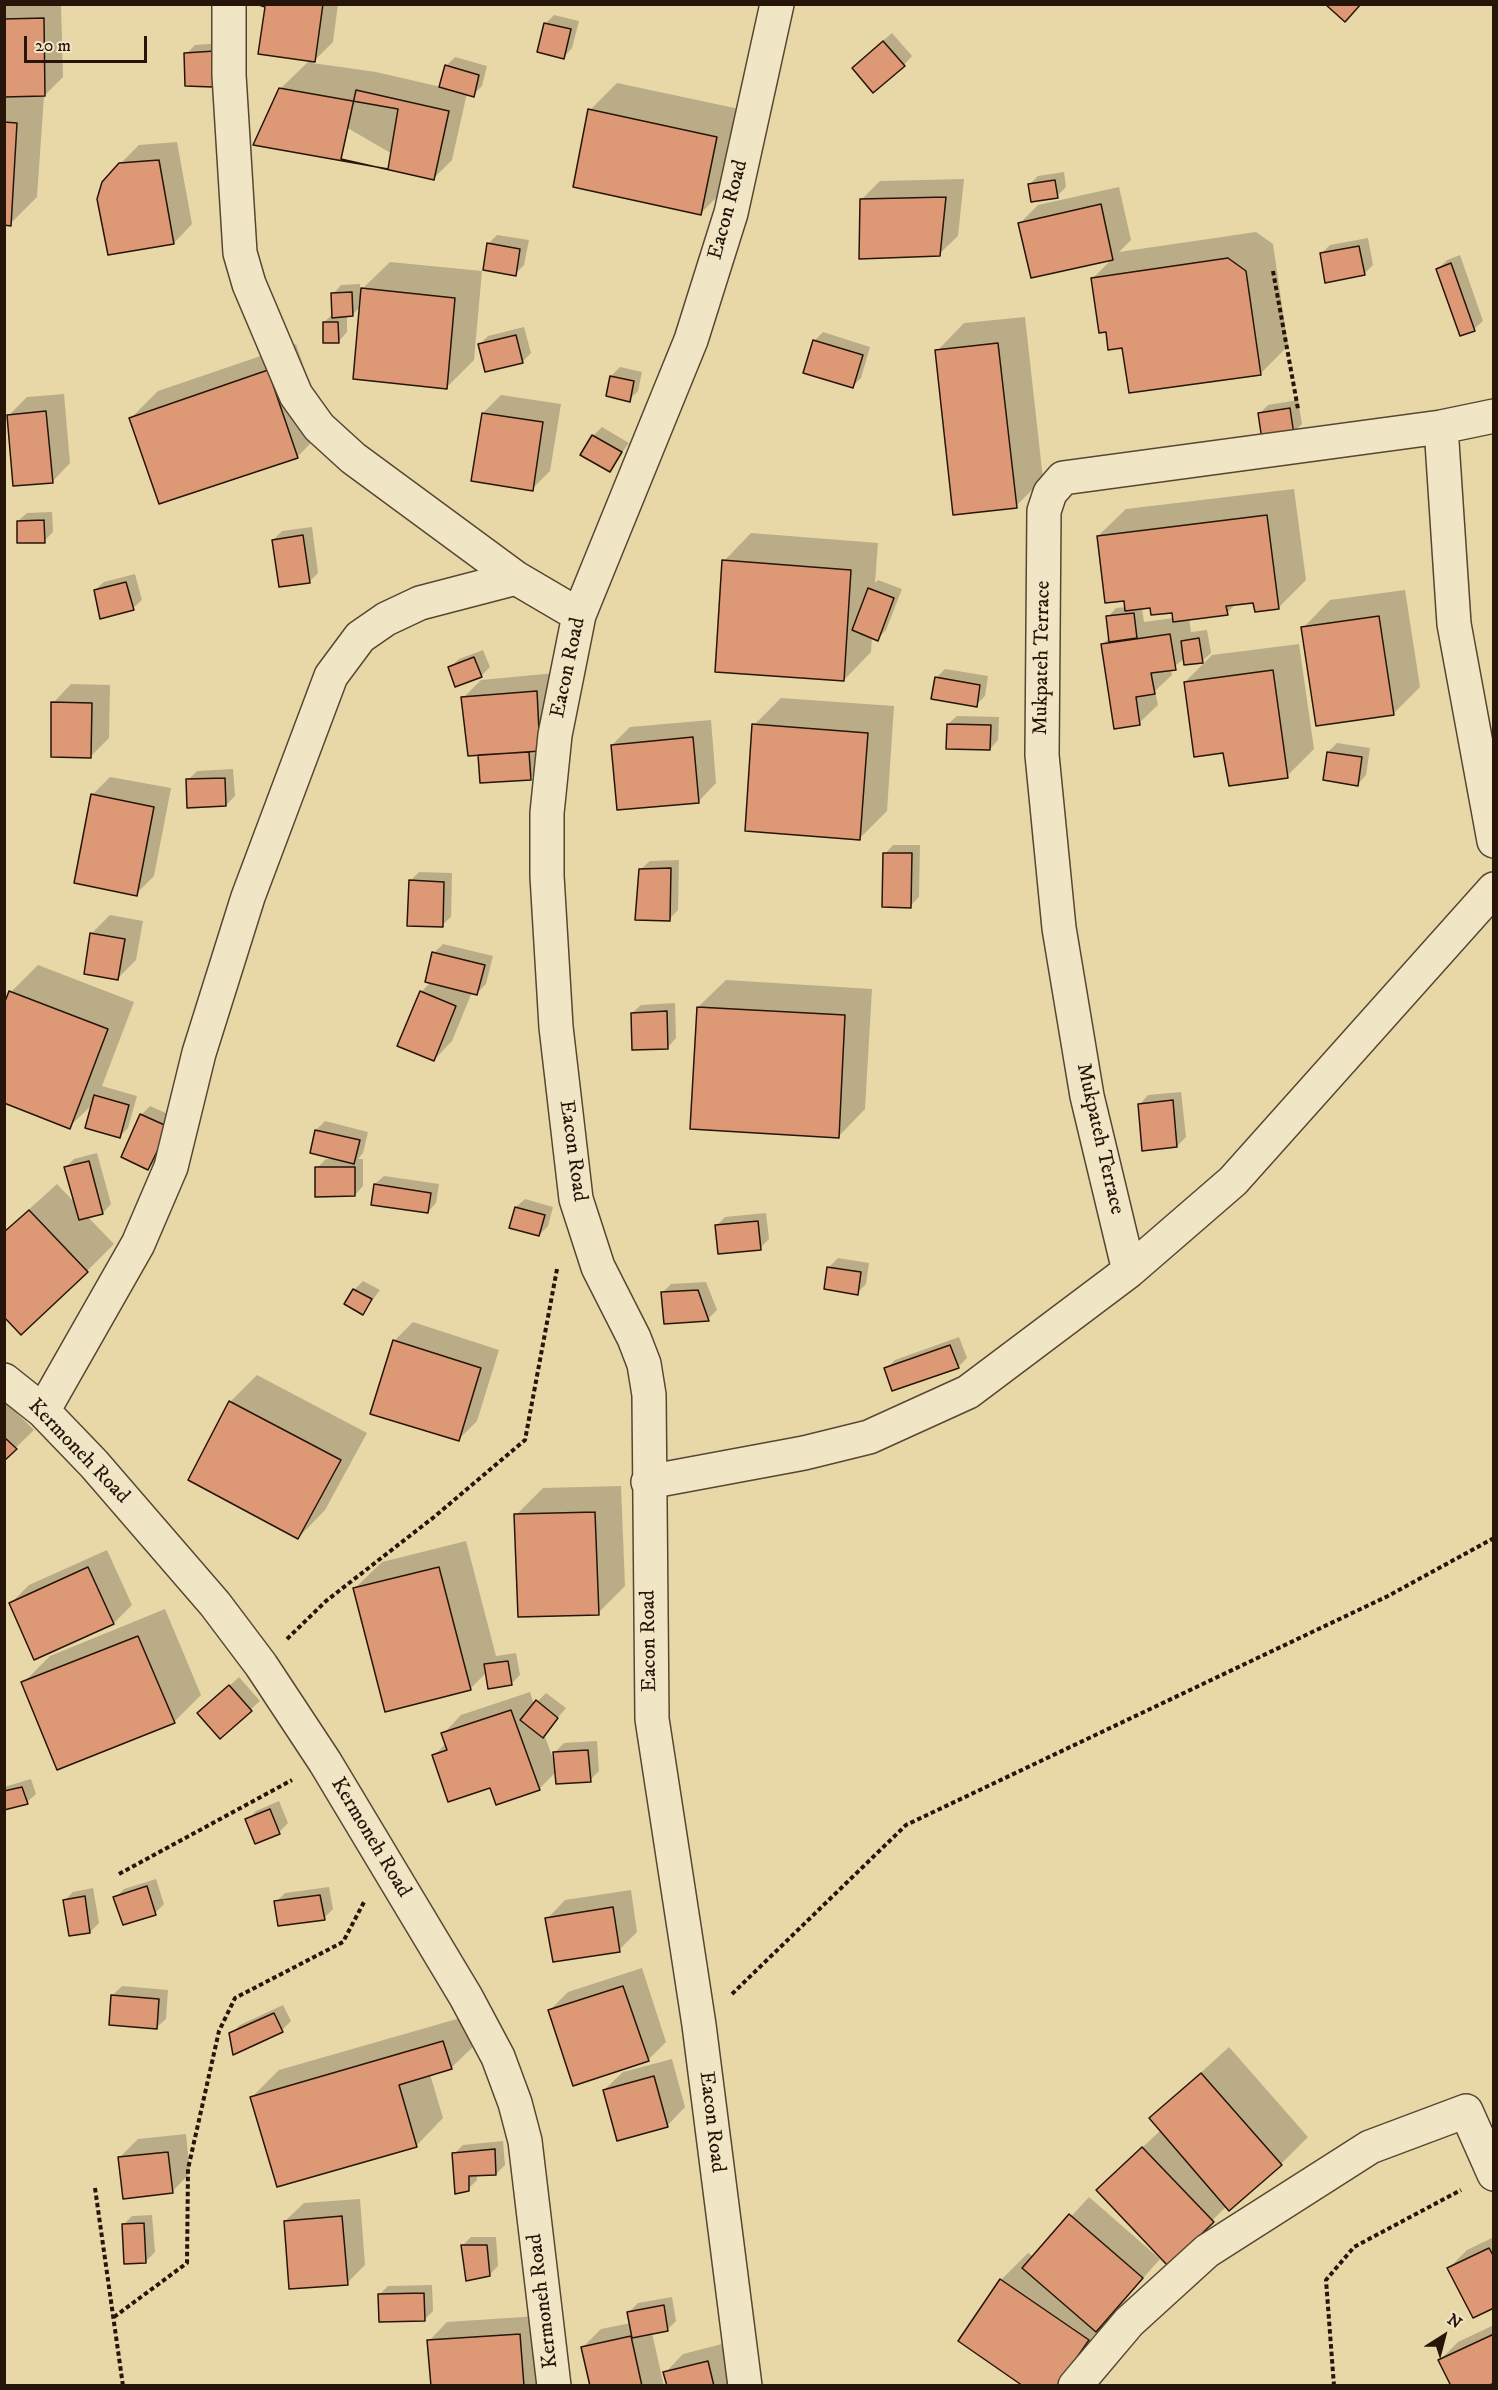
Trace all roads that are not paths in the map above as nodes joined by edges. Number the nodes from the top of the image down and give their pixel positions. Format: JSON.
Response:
{"nodes":[{"id":1,"x":229,"y":4,"type":"edge"},
{"id":2,"x":777,"y":4,"type":"edge"},
{"id":3,"x":1494,"y":416,"type":"edge"},
{"id":4,"x":1441,"y":427,"type":"junction"},
{"id":5,"x":516,"y":578,"type":"junction"},
{"id":6,"x":579,"y":615,"type":"junction"},
{"id":7,"x":1494,"y":842,"type":"edge"},
{"id":8,"x":1494,"y":889,"type":"edge"},
{"id":9,"x":1129,"y":1271,"type":"junction"},
{"id":10,"x":4,"y":1380,"type":"edge"},
{"id":11,"x":43,"y":1412,"type":"junction"},
{"id":12,"x":648,"y":1482,"type":"junction"},
{"id":13,"x":1493,"y":2173,"type":"edge"},
{"id":14,"x":554,"y":2385,"type":"edge"},
{"id":15,"x":745,"y":2385,"type":"edge"},
{"id":16,"x":1075,"y":2385,"type":"edge"}],
"edges":[{"from":1,"to":5,"type":"street"},
{"from":2,"to":6,"type":"street","name":"Eacon Road"},
{"from":3,"to":4,"type":"street","name":"Mukpateh Terrace"},
{"from":4,"to":7,"type":"street"},
{"from":4,"to":9,"type":"street","name":"Mukpateh Terrace"},
{"from":5,"to":6,"type":"street"},
{"from":5,"to":11,"type":"street"},
{"from":6,"to":12,"type":"street","name":"Eacon Road"},
{"from":8,"to":9,"type":"street"},
{"from":9,"to":12,"type":"street"},
{"from":10,"to":11,"type":"street","name":"Kermoneh Road"},
{"from":11,"to":14,"type":"street","name":"Kermoneh Road"},
{"from":12,"to":15,"type":"street","name":"Eacon Road"},
{"from":13,"to":16,"type":"street"}]}
